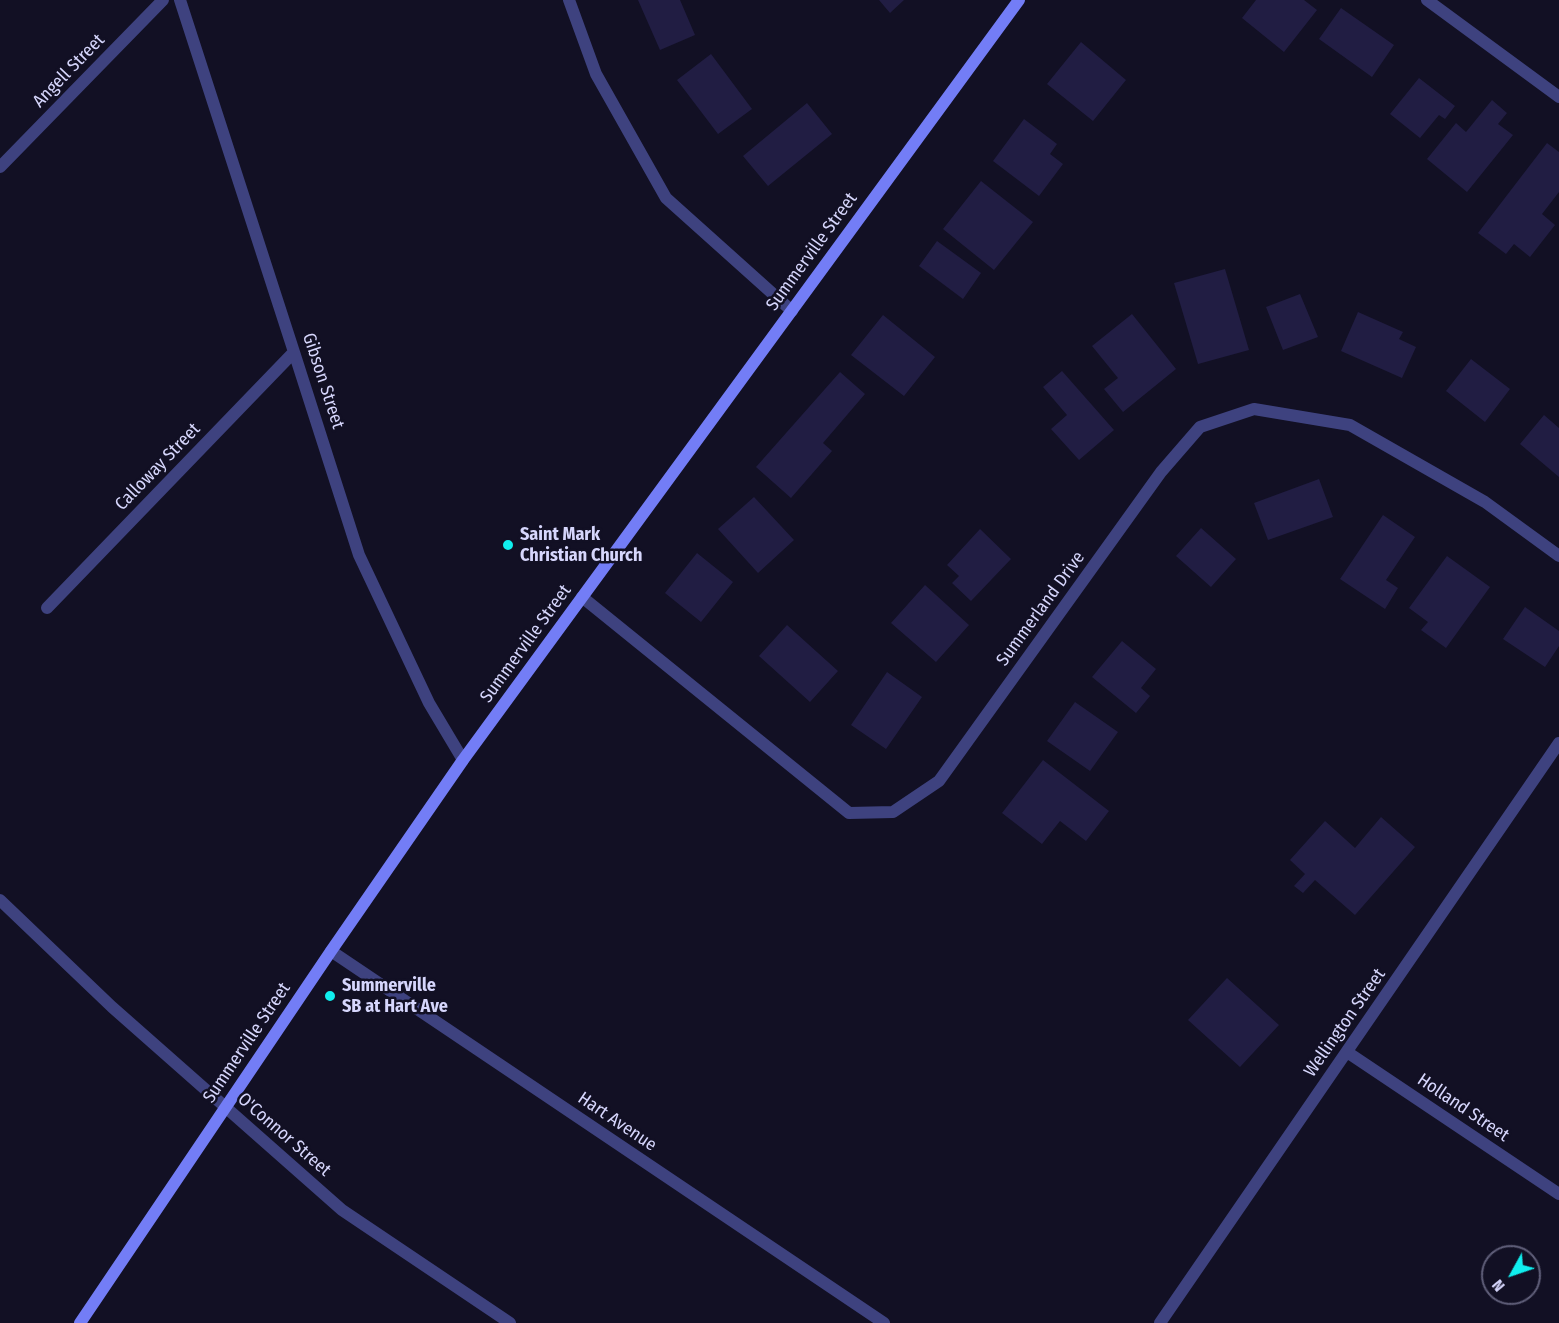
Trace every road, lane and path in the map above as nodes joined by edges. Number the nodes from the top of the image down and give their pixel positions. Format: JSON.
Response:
{"nodes":[{"id":1,"x":163,"y":0,"type":"edge"},
{"id":2,"x":180,"y":0,"type":"edge"},
{"id":3,"x":569,"y":0,"type":"edge"},
{"id":4,"x":1019,"y":0,"type":"edge"},
{"id":5,"x":1427,"y":0,"type":"edge"},
{"id":6,"x":1559,"y":97,"type":"edge"},
{"id":7,"x":0,"y":167,"type":"edge"},
{"id":8,"x":792,"y":311,"type":"junction"},
{"id":9,"x":294,"y":352,"type":"junction"},
{"id":10,"x":1559,"y":556,"type":"edge"},
{"id":11,"x":582,"y":597,"type":"junction"},
{"id":12,"x":47,"y":608,"type":"dead end"},
{"id":13,"x":1559,"y":743,"type":"edge"},
{"id":14,"x":463,"y":760,"type":"junction"},
{"id":15,"x":0,"y":900,"type":"edge"},
{"id":16,"x":331,"y":951,"type":"junction"},
{"id":17,"x":1347,"y":1052,"type":"junction"},
{"id":18,"x":225,"y":1107,"type":"junction"},
{"id":19,"x":1559,"y":1194,"type":"edge"},
{"id":20,"x":508,"y":1322,"type":"edge"},
{"id":21,"x":80,"y":1323,"type":"edge"},
{"id":22,"x":884,"y":1323,"type":"edge"},
{"id":23,"x":1160,"y":1323,"type":"edge"}],
"edges":[{"from":1,"to":7,"type":"street","name":"Angell Street"},
{"from":2,"to":9,"type":"street","name":"Gibson Street"},
{"from":3,"to":8,"type":"street"},
{"from":4,"to":8,"type":"street","name":"Summerville Street"},
{"from":5,"to":6,"type":"street"},
{"from":8,"to":11,"type":"street","name":"Summerville Street"},
{"from":9,"to":12,"type":"street","name":"Calloway Street"},
{"from":9,"to":14,"type":"street","name":"Gibson Street"},
{"from":10,"to":11,"type":"street","name":"Summerland Drive"},
{"from":11,"to":14,"type":"street","name":"Summerville Street"},
{"from":13,"to":17,"type":"street","name":"Wellington Street"},
{"from":14,"to":16,"type":"street","name":"Summerville Street"},
{"from":15,"to":18,"type":"street","name":"O'Connor Street"},
{"from":16,"to":18,"type":"street","name":"Summerville Street"},
{"from":16,"to":22,"type":"street","name":"Hart Avenue"},
{"from":17,"to":19,"type":"street","name":"Holland Street"},
{"from":17,"to":23,"type":"street","name":"Wellington Street"},
{"from":18,"to":20,"type":"street","name":"O'Connor Street"},
{"from":18,"to":21,"type":"street","name":"Summerville Street"}]}
